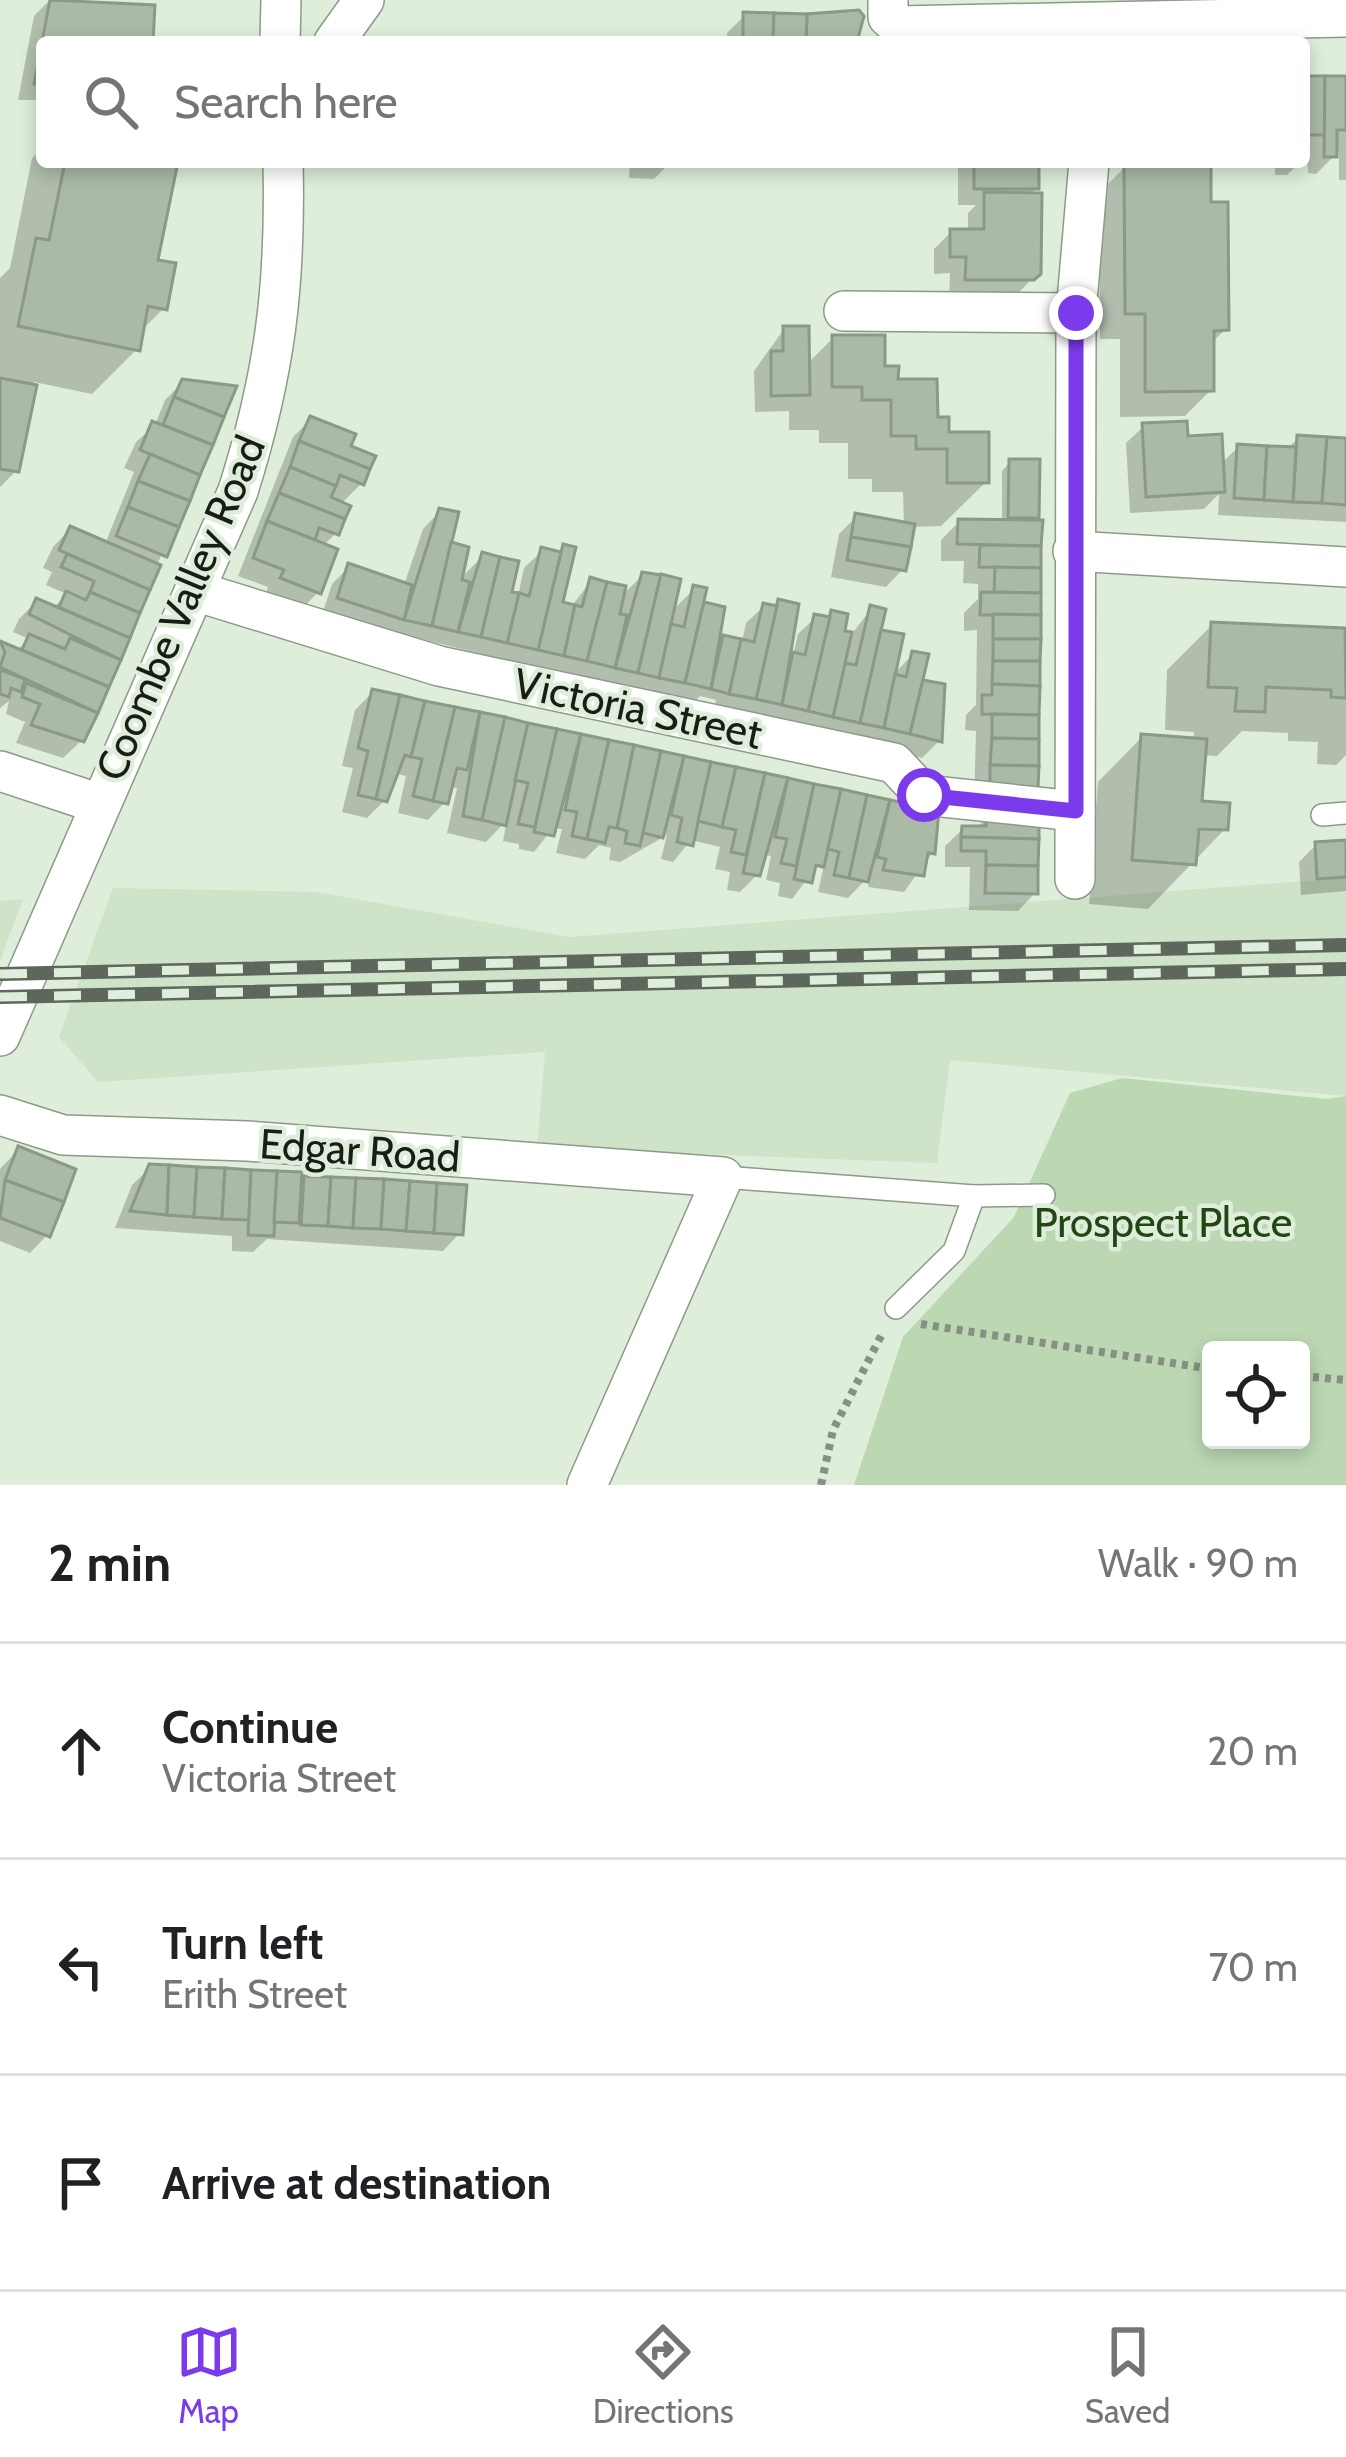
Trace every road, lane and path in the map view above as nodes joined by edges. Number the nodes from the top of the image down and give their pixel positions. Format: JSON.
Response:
{"nodes":[{"id":1,"x":281,"y":0,"type":"edge"},
{"id":2,"x":364,"y":0,"type":"edge"},
{"id":3,"x":888,"y":0,"type":"edge"},
{"id":4,"x":1346,"y":17,"type":"edge"},
{"id":5,"x":1100,"y":33,"type":"edge"},
{"id":6,"x":280,"y":36,"type":"edge"},
{"id":7,"x":338,"y":36,"type":"edge"},
{"id":8,"x":283,"y":168,"type":"edge"},
{"id":9,"x":1088,"y":168,"type":"edge"},
{"id":10,"x":844,"y":311,"type":"dead end"},
{"id":11,"x":1076,"y":313,"type":"junction"},
{"id":12,"x":1073,"y":551,"type":"junction"},
{"id":13,"x":1346,"y":567,"type":"edge"},
{"id":14,"x":195,"y":591,"type":"junction"},
{"id":15,"x":0,"y":771,"type":"edge"},
{"id":16,"x":98,"y":803,"type":"junction"},
{"id":17,"x":1076,"y":811,"type":"junction"},
{"id":18,"x":1346,"y":813,"type":"edge"},
{"id":19,"x":1322,"y":814,"type":"dead end"},
{"id":20,"x":1076,"y":879,"type":"dead end"},
{"id":21,"x":0,"y":1036,"type":"edge"},
{"id":22,"x":0,"y":1115,"type":"edge"},
{"id":23,"x":723,"y":1177,"type":"junction"},
{"id":24,"x":1044,"y":1195,"type":"dead end"},
{"id":25,"x":974,"y":1196,"type":"junction"},
{"id":26,"x":896,"y":1308,"type":"junction"},
{"id":27,"x":1202,"y":1368,"type":"edge"},
{"id":28,"x":1310,"y":1377,"type":"edge"},
{"id":29,"x":1346,"y":1380,"type":"edge"},
{"id":30,"x":587,"y":1485,"type":"edge"},
{"id":31,"x":820,"y":1485,"type":"edge"}],
"edges":[{"from":1,"to":6,"type":"street"},
{"from":2,"to":7,"type":"street"},
{"from":3,"to":5,"type":"street"},
{"from":4,"to":5,"type":"street"},
{"from":8,"to":14,"type":"street","name":"Coombe Valley Road"},
{"from":9,"to":11,"type":"street"},
{"from":10,"to":11,"type":"street"},
{"from":11,"to":12,"type":"street"},
{"from":12,"to":13,"type":"street"},
{"from":12,"to":17,"type":"street"},
{"from":14,"to":16,"type":"street","name":"Coombe Valley Road"},
{"from":14,"to":17,"type":"street","name":"Victoria Street"},
{"from":15,"to":16,"type":"street"},
{"from":16,"to":21,"type":"street","name":"Coombe Valley Road"},
{"from":17,"to":20,"type":"street"},
{"from":18,"to":19,"type":"lane"},
{"from":22,"to":23,"type":"street","name":"Edgar Road"},
{"from":23,"to":25,"type":"lane"},
{"from":23,"to":30,"type":"street"},
{"from":24,"to":25,"type":"lane"},
{"from":25,"to":26,"type":"lane"},
{"from":26,"to":27,"type":"path"},
{"from":26,"to":31,"type":"path"},
{"from":28,"to":29,"type":"path"}]}
